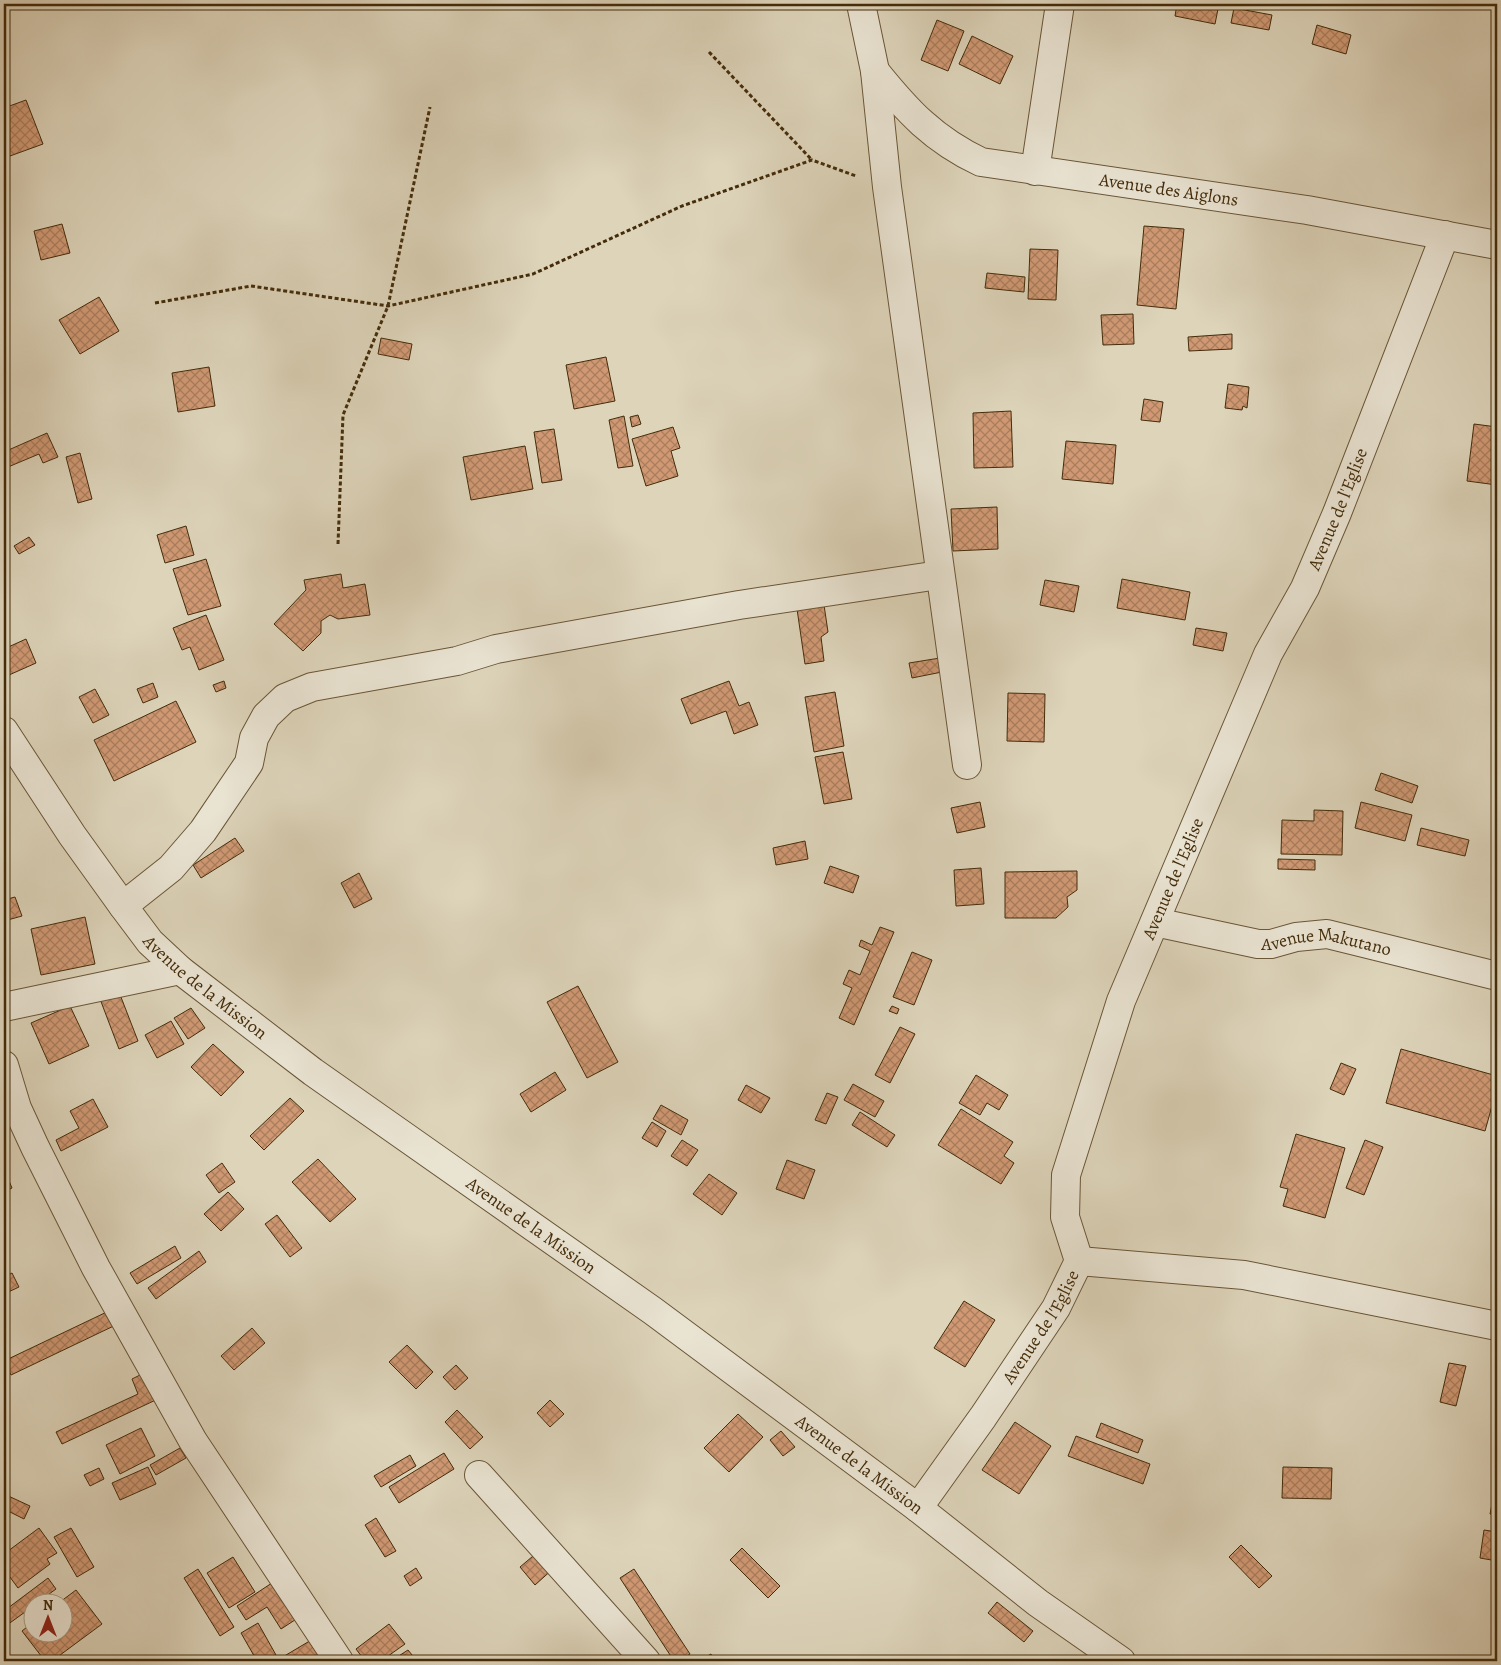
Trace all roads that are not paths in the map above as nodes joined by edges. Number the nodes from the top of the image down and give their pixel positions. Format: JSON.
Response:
{"nodes":[{"id":1,"x":861,"y":4,"type":"edge"},
{"id":2,"x":1060,"y":4,"type":"edge"},
{"id":3,"x":875,"y":71,"type":"junction"},
{"id":4,"x":1035,"y":170,"type":"junction"},
{"id":5,"x":1445,"y":235,"type":"junction"},
{"id":6,"x":1497,"y":245,"type":"edge"},
{"id":7,"x":939,"y":575,"type":"junction"},
{"id":8,"x":4,"y":731,"type":"edge"},
{"id":9,"x":966,"y":765,"type":"dead end"},
{"id":10,"x":123,"y":906,"type":"junction"},
{"id":11,"x":1155,"y":922,"type":"junction"},
{"id":12,"x":180,"y":970,"type":"junction"},
{"id":13,"x":1497,"y":976,"type":"edge"},
{"id":14,"x":4,"y":1007,"type":"edge"},
{"id":15,"x":4,"y":1065,"type":"edge"},
{"id":16,"x":1079,"y":1261,"type":"junction"},
{"id":17,"x":1497,"y":1326,"type":"edge"},
{"id":18,"x":479,"y":1475,"type":"dead end"},
{"id":19,"x":918,"y":1508,"type":"junction"},
{"id":20,"x":338,"y":1661,"type":"edge"},
{"id":21,"x":646,"y":1661,"type":"edge"},
{"id":22,"x":1122,"y":1661,"type":"edge"}],
"edges":[{"from":1,"to":3,"type":"street"},
{"from":2,"to":4,"type":"street"},
{"from":3,"to":4,"type":"street","name":"Avenue des Aiglons"},
{"from":3,"to":7,"type":"street"},
{"from":4,"to":5,"type":"street","name":"Avenue des Aiglons"},
{"from":5,"to":6,"type":"street","name":"Avenue des Aiglons"},
{"from":5,"to":11,"type":"street","name":"Avenue de l'Eglise"},
{"from":7,"to":9,"type":"street"},
{"from":7,"to":10,"type":"street"},
{"from":8,"to":10,"type":"street","name":"Avenue de la Mission"},
{"from":10,"to":12,"type":"street","name":"Avenue de la Mission"},
{"from":11,"to":13,"type":"street","name":"Avenue Makutano"},
{"from":11,"to":16,"type":"street","name":"Avenue de l'Eglise"},
{"from":12,"to":14,"type":"street"},
{"from":12,"to":19,"type":"street","name":"Avenue de la Mission"},
{"from":15,"to":20,"type":"street"},
{"from":16,"to":17,"type":"street"},
{"from":16,"to":19,"type":"street","name":"Avenue de l'Eglise"},
{"from":18,"to":21,"type":"street"},
{"from":19,"to":22,"type":"street","name":"Avenue de la Mission"}]}
